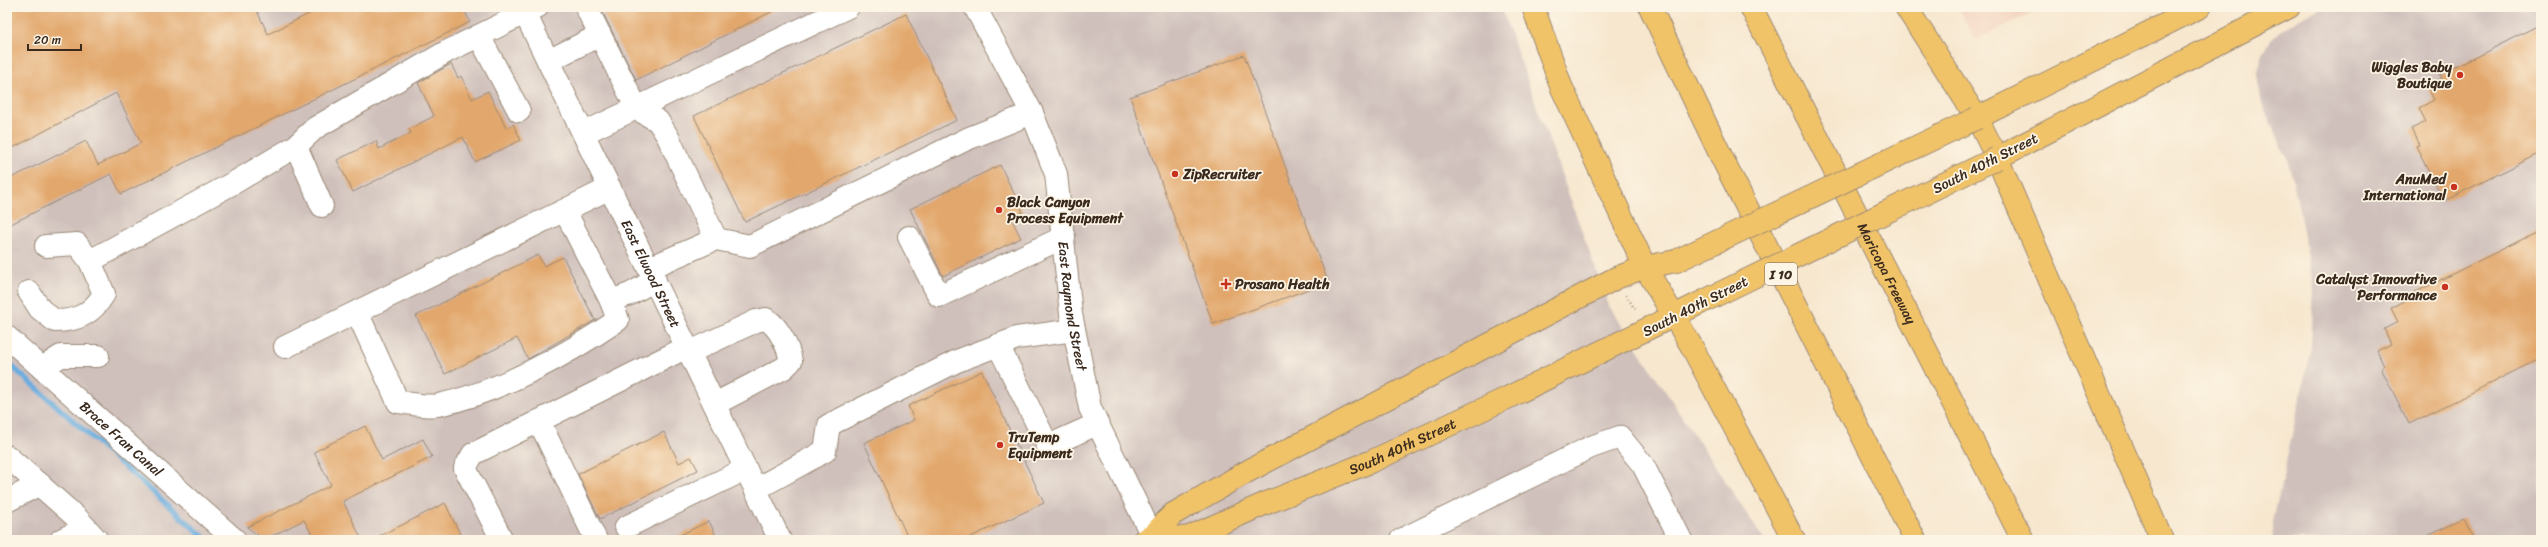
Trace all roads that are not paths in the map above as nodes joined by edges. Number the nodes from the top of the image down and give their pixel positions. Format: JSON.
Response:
{"nodes":[{"id":1,"x":586,"y":7,"type":"edge"},
{"id":2,"x":848,"y":7,"type":"edge"},
{"id":3,"x":975,"y":7,"type":"edge"},
{"id":4,"x":1533,"y":7,"type":"edge"},
{"id":5,"x":1650,"y":7,"type":"edge"},
{"id":6,"x":1751,"y":7,"type":"edge"},
{"id":7,"x":1906,"y":7,"type":"edge"},
{"id":8,"x":2200,"y":7,"type":"edge"},
{"id":9,"x":2289,"y":7,"type":"edge"},
{"id":10,"x":528,"y":9,"type":"edge"},
{"id":11,"x":600,"y":35,"type":"junction"},
{"id":12,"x":479,"y":36,"type":"junction"},
{"id":13,"x":548,"y":61,"type":"junction"},
{"id":14,"x":637,"y":109,"type":"junction"},
{"id":15,"x":519,"y":111,"type":"dead end"},
{"id":16,"x":1032,"y":113,"type":"junction"},
{"id":17,"x":1977,"y":118,"type":"junction"},
{"id":18,"x":584,"y":133,"type":"junction"},
{"id":19,"x":296,"y":146,"type":"junction"},
{"id":20,"x":1997,"y":158,"type":"junction"},
{"id":21,"x":610,"y":188,"type":"junction"},
{"id":22,"x":322,"y":206,"type":"dead end"},
{"id":23,"x":565,"y":211,"type":"junction"},
{"id":24,"x":909,"y":237,"type":"dead end"},
{"id":25,"x":1064,"y":237,"type":"junction"},
{"id":26,"x":716,"y":239,"type":"junction"},
{"id":27,"x":46,"y":246,"type":"dead end"},
{"id":28,"x":90,"y":261,"type":"junction"},
{"id":29,"x":1645,"y":267,"type":"junction"},
{"id":30,"x":652,"y":274,"type":"junction"},
{"id":31,"x":29,"y":292,"type":"dead end"},
{"id":32,"x":611,"y":301,"type":"junction"},
{"id":33,"x":357,"y":312,"type":"junction"},
{"id":34,"x":1673,"y":317,"type":"junction"},
{"id":35,"x":1074,"y":330,"type":"junction"},
{"id":36,"x":7,"y":337,"type":"edge"},
{"id":37,"x":998,"y":345,"type":"junction"},
{"id":38,"x":285,"y":347,"type":"dead end"},
{"id":39,"x":688,"y":349,"type":"junction"},
{"id":40,"x":98,"y":356,"type":"dead end"},
{"id":41,"x":42,"y":368,"type":"junction"},
{"id":42,"x":715,"y":404,"type":"junction"},
{"id":43,"x":539,"y":421,"type":"junction"},
{"id":44,"x":1097,"y":424,"type":"junction"},
{"id":45,"x":7,"y":456,"type":"edge"},
{"id":46,"x":746,"y":469,"type":"junction"},
{"id":47,"x":40,"y":484,"type":"junction"},
{"id":48,"x":756,"y":489,"type":"junction"},
{"id":49,"x":7,"y":501,"type":"edge"},
{"id":50,"x":626,"y":527,"type":"dead end"},
{"id":51,"x":91,"y":534,"type":"edge"},
{"id":52,"x":1150,"y":539,"type":"edge"},
{"id":53,"x":61,"y":540,"type":"edge"},
{"id":54,"x":235,"y":540,"type":"edge"},
{"id":55,"x":502,"y":540,"type":"edge"},
{"id":56,"x":596,"y":540,"type":"edge"},
{"id":57,"x":780,"y":540,"type":"edge"},
{"id":58,"x":1401,"y":540,"type":"edge"},
{"id":59,"x":1681,"y":540,"type":"edge"},
{"id":60,"x":1794,"y":540,"type":"edge"},
{"id":61,"x":1915,"y":540,"type":"edge"},
{"id":62,"x":2023,"y":540,"type":"edge"},
{"id":63,"x":2162,"y":540,"type":"edge"}],
"edges":[{"from":1,"to":11,"type":"street"},
{"from":2,"to":14,"type":"street"},
{"from":3,"to":16,"type":"street","name":"East Raymond Street"},
{"from":4,"to":29,"type":"main road"},
{"from":5,"to":61,"type":"main road","number":"I 10"},
{"from":6,"to":62,"type":"main road","name":"Maricopa Freeway"},
{"from":7,"to":17,"type":"main road"},
{"from":8,"to":17,"type":"main road"},
{"from":9,"to":20,"type":"main road","name":"South 40th Street"},
{"from":10,"to":12,"type":"street"},
{"from":10,"to":13,"type":"street","name":"East Elwood Street"},
{"from":11,"to":13,"type":"street"},
{"from":11,"to":14,"type":"street"},
{"from":12,"to":15,"type":"street"},
{"from":12,"to":19,"type":"street"},
{"from":13,"to":18,"type":"street","name":"East Elwood Street"},
{"from":14,"to":18,"type":"street"},
{"from":14,"to":26,"type":"street"},
{"from":16,"to":25,"type":"street","name":"East Raymond Street"},
{"from":16,"to":26,"type":"street"},
{"from":17,"to":20,"type":"main road"},
{"from":17,"to":29,"type":"main road","bridge":true},
{"from":18,"to":21,"type":"street","name":"East Elwood Street"},
{"from":19,"to":22,"type":"street"},
{"from":19,"to":28,"type":"street"},
{"from":20,"to":34,"type":"main road","name":"South 40th Street","bridge":true},
{"from":20,"to":63,"type":"main road"},
{"from":21,"to":23,"type":"street"},
{"from":21,"to":30,"type":"street","name":"East Elwood Street"},
{"from":23,"to":32,"type":"street"},
{"from":23,"to":33,"type":"street"},
{"from":24,"to":25,"type":"street"},
{"from":25,"to":35,"type":"street","name":"East Raymond Street"},
{"from":26,"to":30,"type":"street"},
{"from":27,"to":28,"type":"street"},
{"from":28,"to":31,"type":"street"},
{"from":29,"to":34,"type":"main road"},
{"from":29,"to":52,"type":"main road"},
{"from":30,"to":32,"type":"street"},
{"from":30,"to":39,"type":"street","name":"East Elwood Street"},
{"from":32,"to":33,"type":"street"},
{"from":33,"to":38,"type":"street"},
{"from":34,"to":52,"type":"main road","name":"South 40th Street"},
{"from":34,"to":60,"type":"main road"},
{"from":35,"to":37,"type":"street"},
{"from":35,"to":44,"type":"street","name":"East Raymond Street"},
{"from":36,"to":41,"type":"street","name":"Brace Fran Canal"},
{"from":37,"to":44,"type":"street"},
{"from":37,"to":48,"type":"street"},
{"from":39,"to":42,"type":"street","name":"East Elwood Street"},
{"from":39,"to":42,"type":"street"},
{"from":39,"to":43,"type":"street"},
{"from":40,"to":41,"type":"street"},
{"from":41,"to":54,"type":"street","name":"Brace Fran Canal"},
{"from":42,"to":46,"type":"street","name":"East Elwood Street"},
{"from":43,"to":55,"type":"street"},
{"from":43,"to":56,"type":"street"},
{"from":44,"to":52,"type":"street","name":"East Raymond Street"},
{"from":45,"to":47,"type":"street"},
{"from":46,"to":48,"type":"street","name":"East Elwood Street"},
{"from":46,"to":50,"type":"street"},
{"from":47,"to":49,"type":"street"},
{"from":47,"to":51,"type":"street"},
{"from":48,"to":57,"type":"street","name":"East Elwood Street"},
{"from":51,"to":53,"type":"street"},
{"from":58,"to":59,"type":"street"}]}
